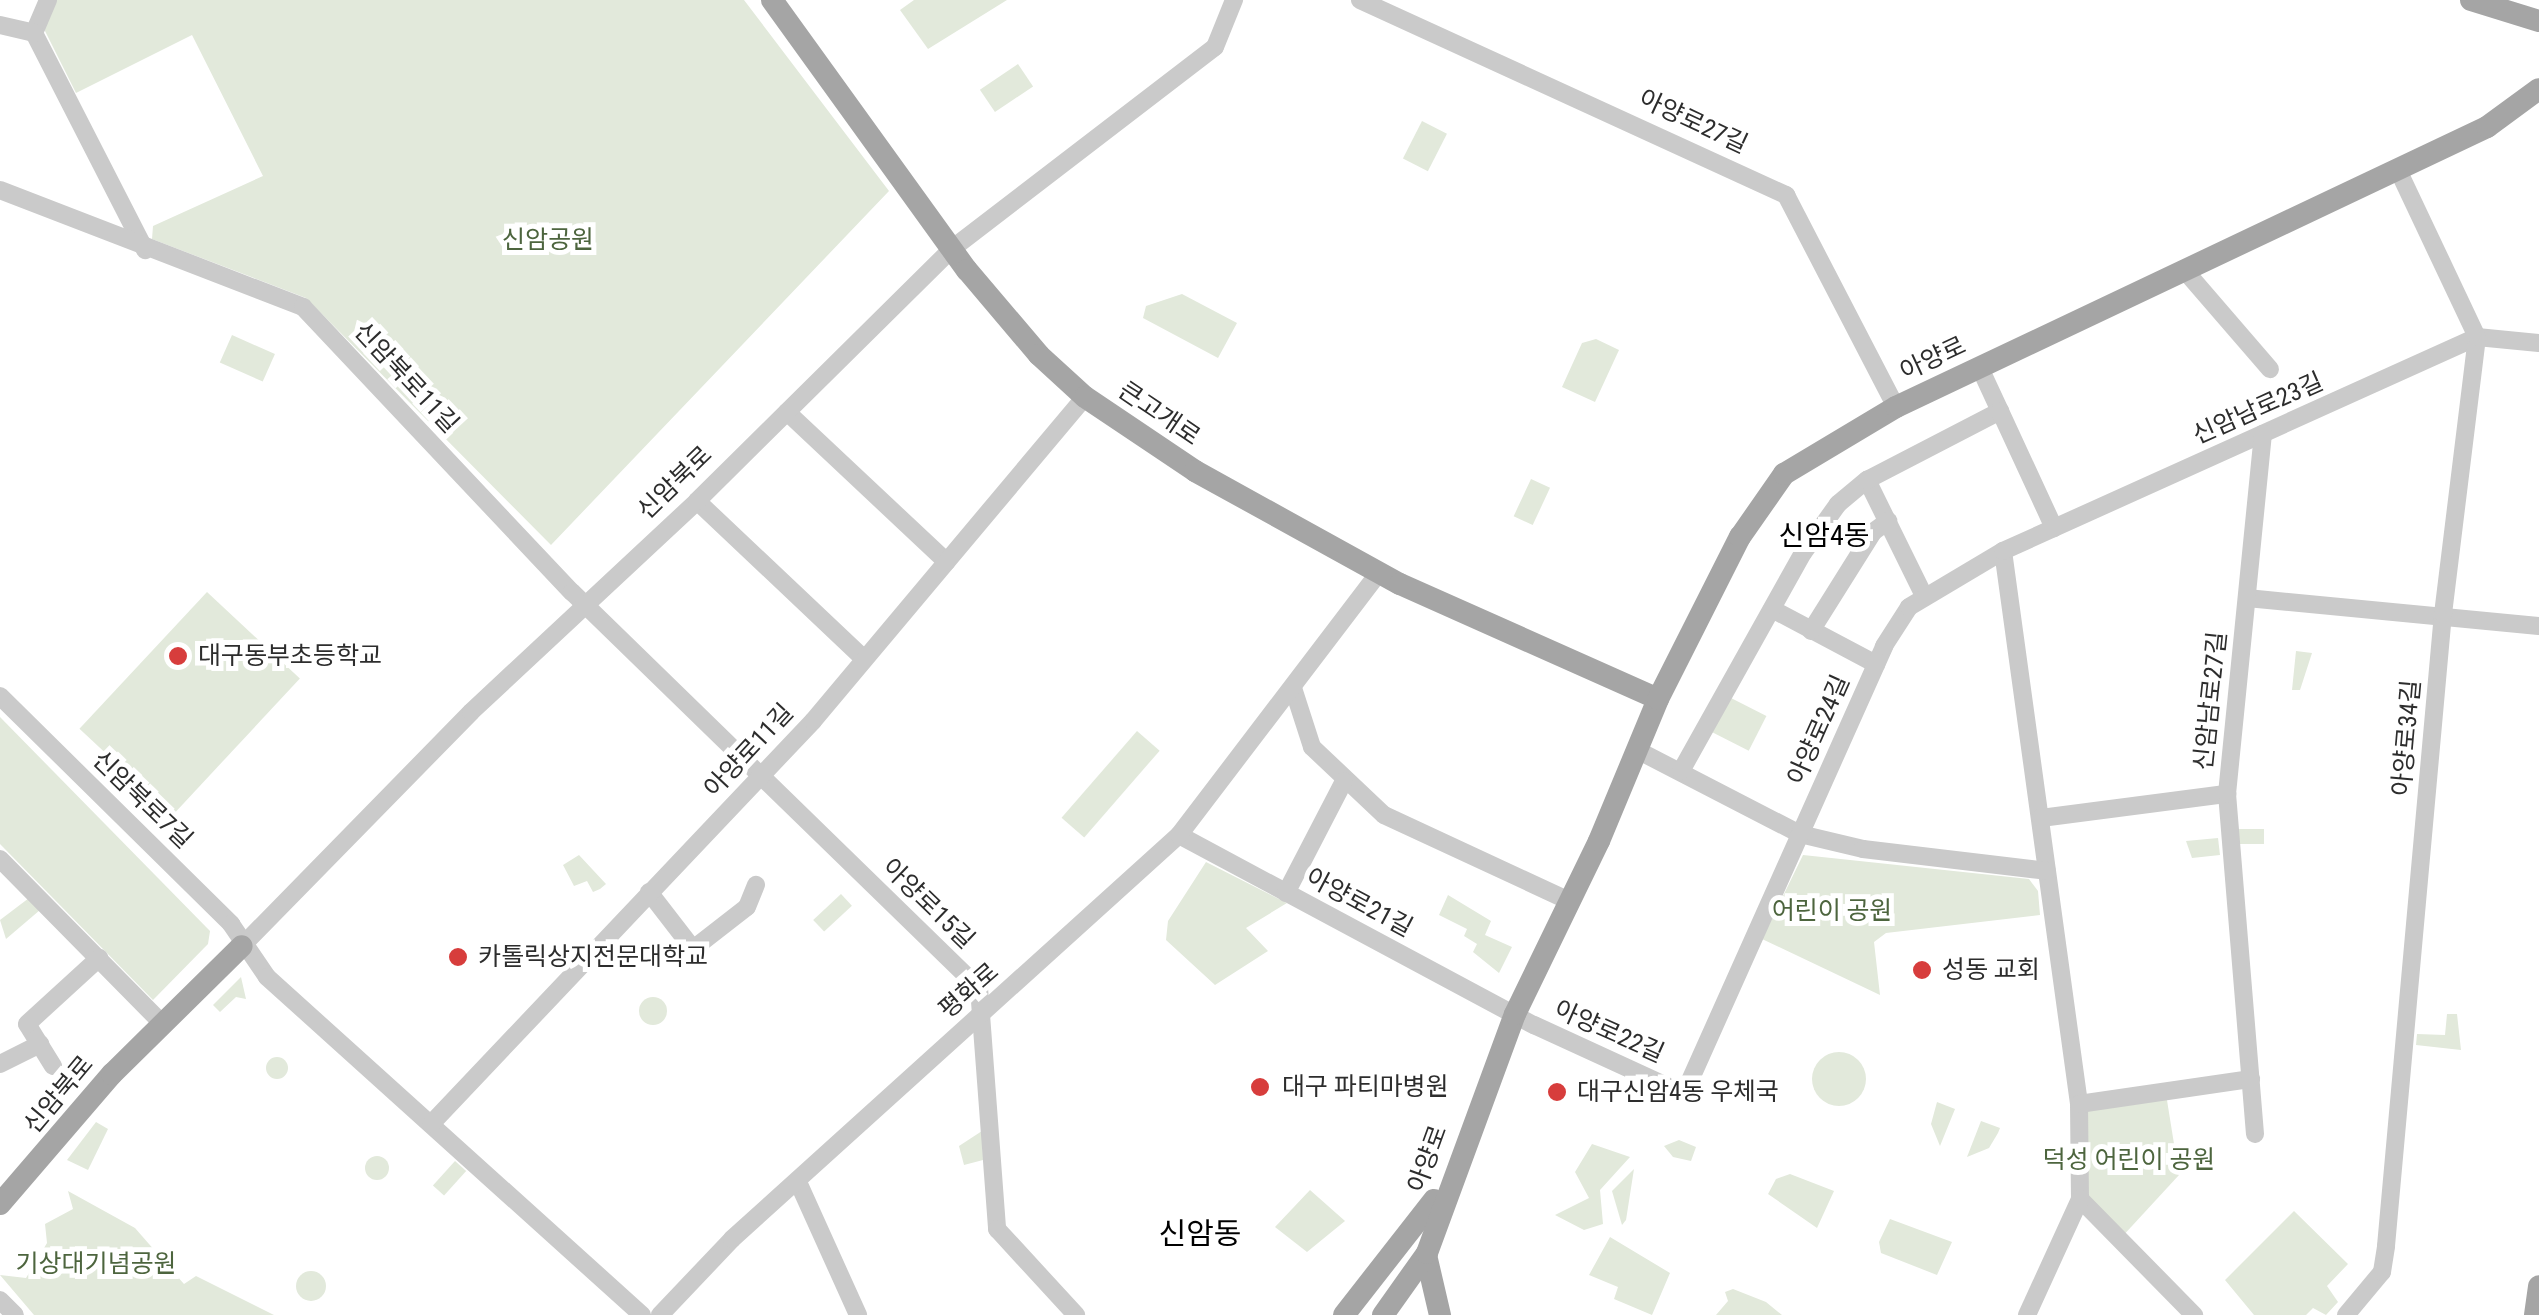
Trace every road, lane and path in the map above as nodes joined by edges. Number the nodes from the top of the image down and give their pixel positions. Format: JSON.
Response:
{"nodes":[{"id":1,"x":48,"y":0,"type":"edge"},
{"id":2,"x":772,"y":0,"type":"edge"},
{"id":3,"x":1234,"y":0,"type":"edge"},
{"id":4,"x":1360,"y":0,"type":"edge"},
{"id":5,"x":2472,"y":0,"type":"edge"},
{"id":6,"x":2539,"y":21,"type":"edge"},
{"id":7,"x":0,"y":25,"type":"edge"},
{"id":8,"x":34,"y":33,"type":"junction"},
{"id":9,"x":2539,"y":89,"type":"edge"},
{"id":10,"x":2398,"y":170,"type":"junction"},
{"id":11,"x":0,"y":190,"type":"edge"},
{"id":12,"x":953,"y":248,"type":"junction"},
{"id":13,"x":146,"y":252,"type":"junction"},
{"id":14,"x":2187,"y":272,"type":"junction"},
{"id":15,"x":2476,"y":338,"type":"junction"},
{"id":16,"x":2539,"y":343,"type":"edge"},
{"id":17,"x":1980,"y":368,"type":"junction"},
{"id":18,"x":2270,"y":369,"type":"dead end"},
{"id":19,"x":1085,"y":397,"type":"junction"},
{"id":20,"x":1896,"y":406,"type":"junction"},
{"id":21,"x":787,"y":412,"type":"junction"},
{"id":22,"x":2000,"y":412,"type":"junction"},
{"id":23,"x":2264,"y":434,"type":"junction"},
{"id":24,"x":1867,"y":480,"type":"junction"},
{"id":25,"x":697,"y":501,"type":"junction"},
{"id":26,"x":1888,"y":522,"type":"junction"},
{"id":27,"x":2054,"y":528,"type":"junction"},
{"id":28,"x":2003,"y":550,"type":"junction"},
{"id":29,"x":947,"y":562,"type":"junction"},
{"id":30,"x":1379,"y":572,"type":"junction"},
{"id":31,"x":1924,"y":596,"type":"junction"},
{"id":32,"x":2247,"y":598,"type":"junction"},
{"id":33,"x":587,"y":604,"type":"junction"},
{"id":34,"x":1772,"y":608,"type":"junction"},
{"id":35,"x":2443,"y":614,"type":"junction"},
{"id":36,"x":2539,"y":626,"type":"edge"},
{"id":37,"x":1811,"y":631,"type":"junction"},
{"id":38,"x":1880,"y":655,"type":"junction"},
{"id":39,"x":863,"y":658,"type":"junction"},
{"id":40,"x":1293,"y":688,"type":"junction"},
{"id":41,"x":0,"y":696,"type":"edge"},
{"id":42,"x":1658,"y":699,"type":"junction"},
{"id":43,"x":1638,"y":751,"type":"junction"},
{"id":44,"x":1681,"y":771,"type":"junction"},
{"id":45,"x":761,"y":776,"type":"junction"},
{"id":46,"x":1344,"y":781,"type":"junction"},
{"id":47,"x":2227,"y":794,"type":"junction"},
{"id":48,"x":2040,"y":818,"type":"junction"},
{"id":49,"x":1800,"y":834,"type":"junction"},
{"id":50,"x":1179,"y":835,"type":"junction"},
{"id":51,"x":0,"y":858,"type":"edge"},
{"id":52,"x":2047,"y":871,"type":"junction"},
{"id":53,"x":756,"y":886,"type":"dead end"},
{"id":54,"x":649,"y":892,"type":"junction"},
{"id":55,"x":1286,"y":893,"type":"junction"},
{"id":56,"x":1571,"y":902,"type":"junction"},
{"id":57,"x":242,"y":946,"type":"junction"},
{"id":58,"x":99,"y":958,"type":"junction"},
{"id":59,"x":1734,"y":985,"type":"joint"},
{"id":60,"x":984,"y":1008,"type":"junction"},
{"id":61,"x":1515,"y":1014,"type":"junction"},
{"id":62,"x":162,"y":1022,"type":"junction"},
{"id":63,"x":40,"y":1044,"type":"junction"},
{"id":64,"x":0,"y":1064,"type":"edge"},
{"id":65,"x":53,"y":1066,"type":"dead end"},
{"id":66,"x":2252,"y":1079,"type":"junction"},
{"id":67,"x":2080,"y":1104,"type":"junction"},
{"id":68,"x":431,"y":1124,"type":"junction"},
{"id":69,"x":2255,"y":1134,"type":"dead end"},
{"id":70,"x":1452,"y":1172,"type":"junction"},
{"id":71,"x":798,"y":1182,"type":"junction"},
{"id":72,"x":2080,"y":1199,"type":"junction"},
{"id":73,"x":0,"y":1204,"type":"edge"},
{"id":74,"x":1436,"y":1218,"type":"junction"},
{"id":75,"x":1427,"y":1265,"type":"junction"},
{"id":76,"x":2539,"y":1286,"type":"edge"},
{"id":77,"x":0,"y":1300,"type":"edge"},
{"id":78,"x":15,"y":1315,"type":"edge"},
{"id":79,"x":642,"y":1315,"type":"edge"},
{"id":80,"x":660,"y":1315,"type":"edge"},
{"id":81,"x":858,"y":1315,"type":"edge"},
{"id":82,"x":1076,"y":1315,"type":"edge"},
{"id":83,"x":1344,"y":1315,"type":"edge"},
{"id":84,"x":1374,"y":1315,"type":"edge"},
{"id":85,"x":1384,"y":1315,"type":"edge"},
{"id":86,"x":1440,"y":1315,"type":"edge"},
{"id":87,"x":1449,"y":1315,"type":"edge"},
{"id":88,"x":2027,"y":1315,"type":"edge"},
{"id":89,"x":2194,"y":1315,"type":"edge"},
{"id":90,"x":2346,"y":1315,"type":"edge"},
{"id":91,"x":2535,"y":1315,"type":"edge"}],
"edges":[{"from":1,"to":8,"type":"street"},
{"from":2,"to":12,"type":"main road","name":"큰고개로"},
{"from":3,"to":12,"type":"street","name":"신암북로"},
{"from":4,"to":20,"type":"street","name":"아양로27길"},
{"from":5,"to":6,"type":"main road"},
{"from":7,"to":8,"type":"street"},
{"from":8,"to":13,"type":"street"},
{"from":9,"to":10,"type":"main road","name":"아양로"},
{"from":10,"to":14,"type":"main road","name":"아양로"},
{"from":10,"to":15,"type":"street"},
{"from":11,"to":13,"type":"street","name":"신암북로11길"},
{"from":12,"to":19,"type":"main road","name":"큰고개로"},
{"from":12,"to":21,"type":"street","name":"신암북로"},
{"from":13,"to":33,"type":"street","name":"신암북로11길"},
{"from":14,"to":17,"type":"main road","name":"아양로"},
{"from":14,"to":18,"type":"street"},
{"from":15,"to":16,"type":"street","name":"신암남로23길"},
{"from":15,"to":23,"type":"street","name":"신암남로23길"},
{"from":15,"to":35,"type":"street","name":"아양로34길"},
{"from":17,"to":20,"type":"main road","name":"아양로"},
{"from":17,"to":22,"type":"street"},
{"from":19,"to":29,"type":"street","name":"아양로11길"},
{"from":19,"to":30,"type":"main road","name":"큰고개로"},
{"from":20,"to":42,"type":"main road","name":"아양로"},
{"from":21,"to":25,"type":"street","name":"신암북로"},
{"from":21,"to":29,"type":"street"},
{"from":22,"to":24,"type":"street"},
{"from":22,"to":27,"type":"street"},
{"from":23,"to":27,"type":"street","name":"신암남로23길"},
{"from":23,"to":32,"type":"street"},
{"from":24,"to":26,"type":"street"},
{"from":24,"to":34,"type":"street"},
{"from":25,"to":33,"type":"street","name":"신암북로"},
{"from":25,"to":39,"type":"street"},
{"from":26,"to":31,"type":"street"},
{"from":26,"to":37,"type":"street"},
{"from":27,"to":28,"type":"street","name":"신암남로23길"},
{"from":28,"to":31,"type":"street","name":"신암남로23길"},
{"from":28,"to":48,"type":"street"},
{"from":29,"to":39,"type":"street","name":"아양로11길"},
{"from":30,"to":40,"type":"street","name":"평화로"},
{"from":30,"to":42,"type":"main road","name":"큰고개로"},
{"from":31,"to":38,"type":"street","name":"신암남로23길"},
{"from":32,"to":35,"type":"street","name":"신암남로27길"},
{"from":32,"to":47,"type":"street","name":"신암남로27길"},
{"from":33,"to":45,"type":"street","name":"아양로15길"},
{"from":33,"to":57,"type":"street","name":"신암북로"},
{"from":34,"to":37,"type":"street"},
{"from":34,"to":44,"type":"street"},
{"from":35,"to":36,"type":"street","name":"신암남로27길"},
{"from":35,"to":90,"type":"street","name":"아양로34길"},
{"from":37,"to":38,"type":"street"},
{"from":38,"to":49,"type":"street","name":"아양로24길"},
{"from":39,"to":45,"type":"street","name":"아양로11길"},
{"from":40,"to":46,"type":"street"},
{"from":40,"to":50,"type":"street","name":"평화로"},
{"from":41,"to":57,"type":"street","name":"신암북로7길"},
{"from":42,"to":43,"type":"main road","name":"아양로"},
{"from":43,"to":44,"type":"street"},
{"from":43,"to":56,"type":"main road","name":"아양로"},
{"from":44,"to":49,"type":"street"},
{"from":45,"to":54,"type":"street","name":"아양로11길"},
{"from":45,"to":60,"type":"street","name":"아양로15길"},
{"from":46,"to":55,"type":"street"},
{"from":46,"to":56,"type":"street"},
{"from":47,"to":48,"type":"street"},
{"from":47,"to":66,"type":"street","name":"신암남로27길"},
{"from":48,"to":52,"type":"street"},
{"from":49,"to":52,"type":"street"},
{"from":49,"to":59,"type":"street","name":"아양로24길"},
{"from":50,"to":55,"type":"street","name":"아양로21길"},
{"from":50,"to":60,"type":"street","name":"평화로"},
{"from":51,"to":58,"type":"street"},
{"from":52,"to":67,"type":"street"},
{"from":53,"to":54,"type":"street"},
{"from":54,"to":68,"type":"street","name":"아양로11길"},
{"from":55,"to":61,"type":"street","name":"아양로21길"},
{"from":56,"to":61,"type":"main road","name":"아양로"},
{"from":57,"to":62,"type":"main road","name":"신암북로"},
{"from":57,"to":68,"type":"street"},
{"from":58,"to":62,"type":"street"},
{"from":58,"to":63,"type":"street","name":"신암북로"},
{"from":59,"to":61,"type":"street","name":"아양로22길"},
{"from":60,"to":71,"type":"street","name":"평화로"},
{"from":60,"to":82,"type":"street"},
{"from":61,"to":70,"type":"main road","name":"아양로"},
{"from":62,"to":73,"type":"main road","name":"신암북로"},
{"from":63,"to":64,"type":"street"},
{"from":63,"to":65,"type":"street","name":"신암북로"},
{"from":66,"to":67,"type":"street"},
{"from":66,"to":69,"type":"street","name":"신암남로27길"},
{"from":67,"to":72,"type":"street"},
{"from":68,"to":79,"type":"street"},
{"from":70,"to":74,"type":"main road","name":"아양로"},
{"from":70,"to":83,"type":"main road"},
{"from":71,"to":80,"type":"street","name":"평화로"},
{"from":71,"to":81,"type":"street"},
{"from":72,"to":88,"type":"street"},
{"from":72,"to":89,"type":"street"},
{"from":74,"to":75,"type":"main road"},
{"from":74,"to":84,"type":"main road"},
{"from":75,"to":85,"type":"main road"},
{"from":75,"to":86,"type":"main road"},
{"from":75,"to":87,"type":"main road"},
{"from":76,"to":91,"type":"main road"},
{"from":77,"to":78,"type":"street"}]}
